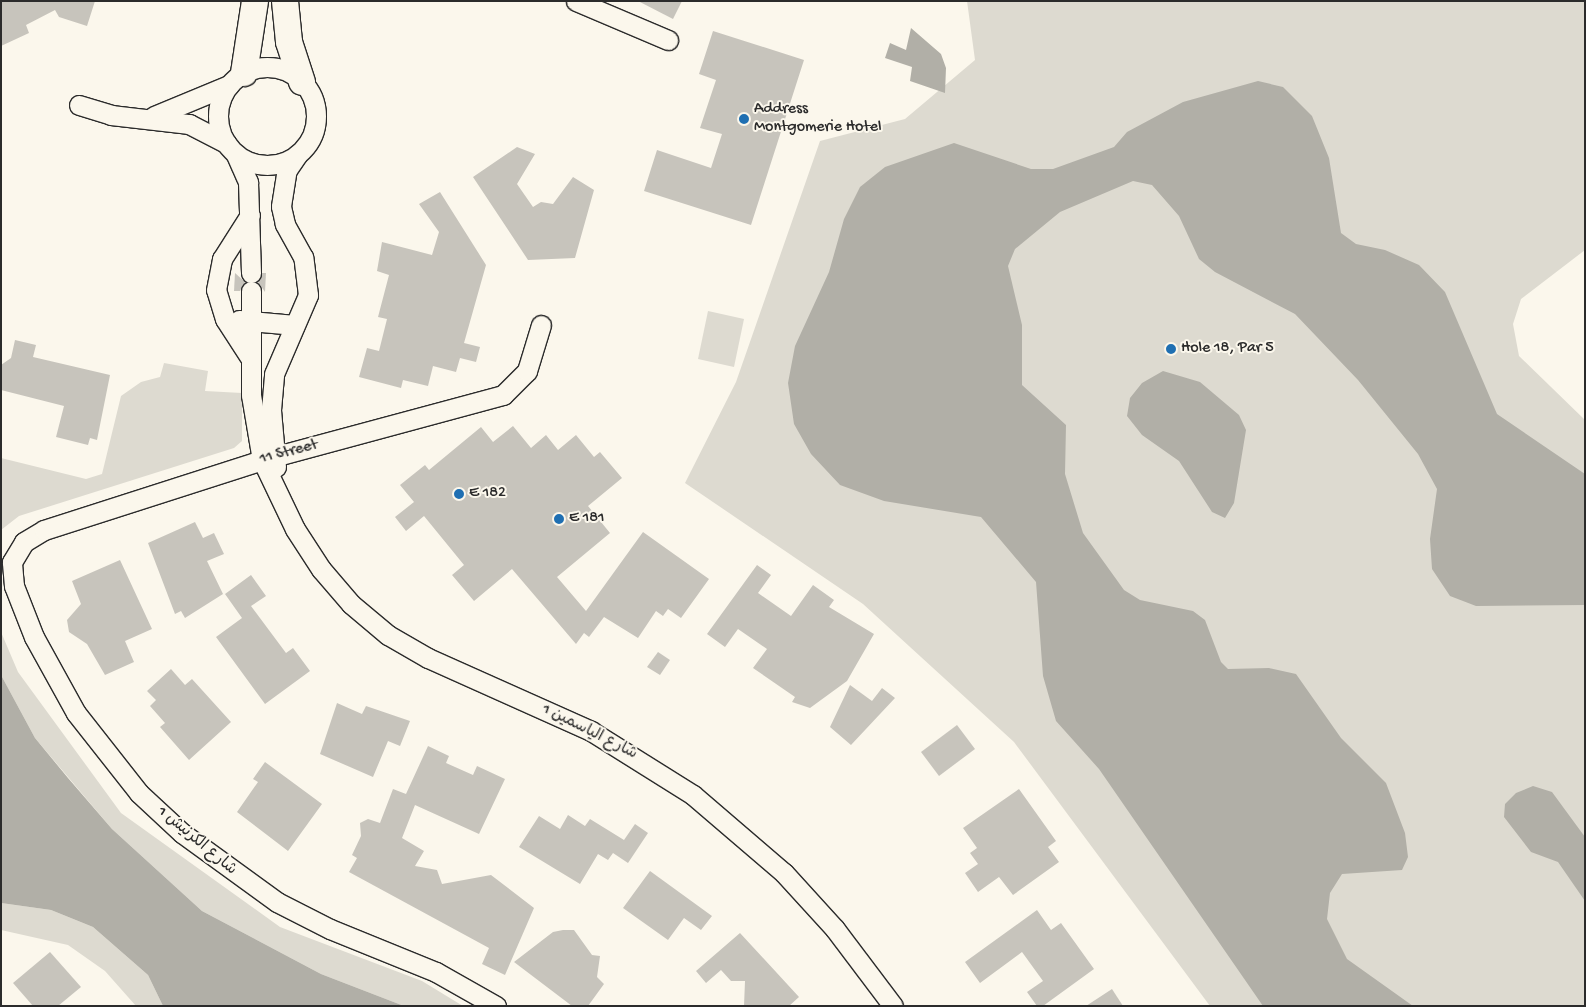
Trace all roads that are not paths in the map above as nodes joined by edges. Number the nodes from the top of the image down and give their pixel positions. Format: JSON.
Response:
{"nodes":[{"id":1,"x":255,"y":1,"type":"edge"},
{"id":2,"x":285,"y":1,"type":"edge"},
{"id":3,"x":576,"y":1,"type":"edge"},
{"id":4,"x":668,"y":40,"type":"dead end"},
{"id":5,"x":236,"y":79,"type":"junction"},
{"id":6,"x":302,"y":82,"type":"junction"},
{"id":7,"x":79,"y":105,"type":"dead end"},
{"id":8,"x":148,"y":118,"type":"junction"},
{"id":9,"x":231,"y":149,"type":"junction"},
{"id":10,"x":298,"y":155,"type":"junction"},
{"id":11,"x":250,"y":215,"type":"junction"},
{"id":12,"x":225,"y":319,"type":"junction"},
{"id":13,"x":250,"y":321,"type":"junction"},
{"id":14,"x":295,"y":325,"type":"junction"},
{"id":15,"x":541,"y":325,"type":"dead end"},
{"id":16,"x":249,"y":356,"type":"junction"},
{"id":17,"x":269,"y":459,"type":"junction"},
{"id":18,"x":12,"y":562,"type":"joint"},
{"id":19,"x":496,"y":1006,"type":"edge"},
{"id":20,"x":893,"y":1006,"type":"edge"}],
"edges":[{"from":1,"to":5,"type":"street"},
{"from":2,"to":6,"type":"street"},
{"from":3,"to":4,"type":"street"},
{"from":5,"to":6,"type":"street"},
{"from":5,"to":8,"type":"street"},
{"from":5,"to":9,"type":"street"},
{"from":6,"to":10,"type":"street"},
{"from":7,"to":8,"type":"street"},
{"from":8,"to":9,"type":"street"},
{"from":9,"to":10,"type":"street"},
{"from":9,"to":11,"type":"street"},
{"from":10,"to":14,"type":"street"},
{"from":11,"to":12,"type":"street"},
{"from":11,"to":13,"type":"street"},
{"from":12,"to":13,"type":"street"},
{"from":12,"to":16,"type":"street"},
{"from":13,"to":14,"type":"street"},
{"from":13,"to":16,"type":"street"},
{"from":14,"to":17,"type":"street"},
{"from":15,"to":17,"type":"street","name":"11 Street"},
{"from":16,"to":17,"type":"street"},
{"from":17,"to":18,"type":"street","name":"11 Street"},
{"from":17,"to":20,"type":"street","name":"شارع الياسمين 1"},
{"from":18,"to":19,"type":"street","name":"شارع الكرنيش 1"}]}
